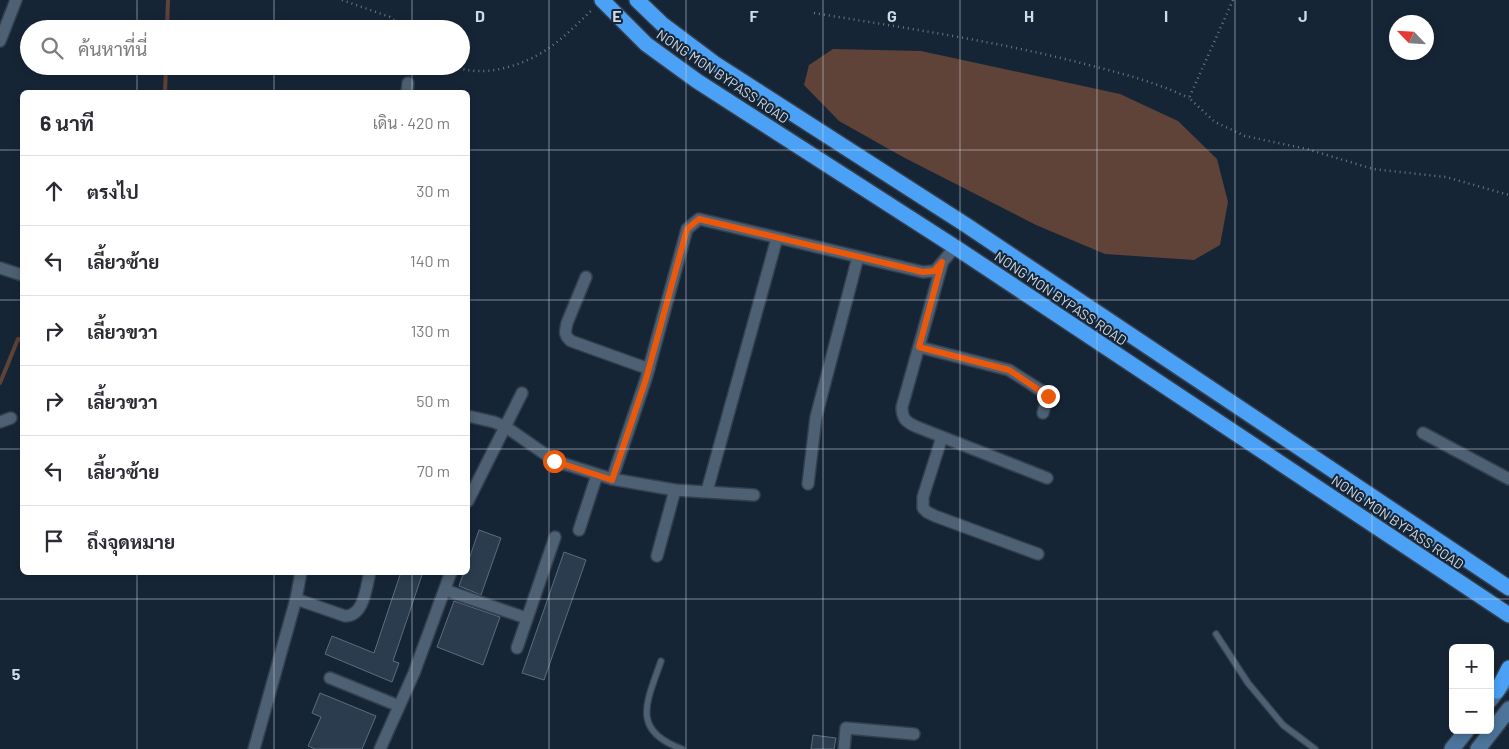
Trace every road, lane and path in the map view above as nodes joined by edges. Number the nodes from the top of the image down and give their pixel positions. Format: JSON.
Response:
{"nodes":[{"id":1,"x":16,"y":0,"type":"edge"},
{"id":2,"x":342,"y":0,"type":"edge"},
{"id":3,"x":602,"y":0,"type":"edge"},
{"id":4,"x":637,"y":0,"type":"edge"},
{"id":5,"x":1233,"y":0,"type":"edge"},
{"id":6,"x":814,"y":13,"type":"dead end"},
{"id":7,"x":393,"y":20,"type":"edge"},
{"id":8,"x":0,"y":41,"type":"edge"},
{"id":9,"x":470,"y":71,"type":"edge"},
{"id":10,"x":1189,"y":98,"type":"junction"},
{"id":11,"x":1509,"y":195,"type":"edge"},
{"id":12,"x":777,"y":238,"type":"junction"},
{"id":13,"x":955,"y":247,"type":"junction"},
{"id":14,"x":858,"y":257,"type":"junction"},
{"id":15,"x":942,"y":262,"type":"junction"},
{"id":16,"x":0,"y":268,"type":"edge"},
{"id":17,"x":20,"y":274,"type":"edge"},
{"id":18,"x":586,"y":277,"type":"dead end"},
{"id":19,"x":919,"y":347,"type":"junction"},
{"id":20,"x":649,"y":369,"type":"junction"},
{"id":21,"x":522,"y":393,"type":"dead end"},
{"id":22,"x":1043,"y":413,"type":"dead end"},
{"id":23,"x":470,"y":416,"type":"edge"},
{"id":24,"x":506,"y":426,"type":"junction"},
{"id":25,"x":1423,"y":433,"type":"dead end"},
{"id":26,"x":942,"y":437,"type":"junction"},
{"id":27,"x":597,"y":475,"type":"junction"},
{"id":28,"x":1047,"y":478,"type":"dead end"},
{"id":29,"x":1509,"y":479,"type":"edge"},
{"id":30,"x":612,"y":480,"type":"junction"},
{"id":31,"x":808,"y":484,"type":"dead end"},
{"id":32,"x":675,"y":490,"type":"junction"},
{"id":33,"x":707,"y":491,"type":"junction"},
{"id":34,"x":754,"y":495,"type":"dead end"},
{"id":35,"x":470,"y":497,"type":"edge"},
{"id":36,"x":579,"y":530,"type":"dead end"},
{"id":37,"x":555,"y":536,"type":"dead end"},
{"id":38,"x":1038,"y":554,"type":"dead end"},
{"id":39,"x":657,"y":556,"type":"dead end"},
{"id":40,"x":300,"y":575,"type":"edge"},
{"id":41,"x":369,"y":575,"type":"edge"},
{"id":42,"x":450,"y":575,"type":"edge"},
{"id":43,"x":1509,"y":587,"type":"edge"},
{"id":44,"x":444,"y":590,"type":"junction"},
{"id":45,"x":296,"y":599,"type":"junction"},
{"id":46,"x":1494,"y":605,"type":"junction"},
{"id":47,"x":1509,"y":615,"type":"edge"},
{"id":48,"x":526,"y":618,"type":"junction"},
{"id":49,"x":1509,"y":628,"type":"edge"},
{"id":50,"x":1216,"y":634,"type":"dead end"},
{"id":51,"x":517,"y":648,"type":"dead end"},
{"id":52,"x":661,"y":662,"type":"dead end"},
{"id":53,"x":1509,"y":668,"type":"edge"},
{"id":54,"x":1509,"y":676,"type":"edge"},
{"id":55,"x":330,"y":678,"type":"dead end"},
{"id":56,"x":1494,"y":696,"type":"edge"},
{"id":57,"x":399,"y":706,"type":"junction"},
{"id":58,"x":1509,"y":709,"type":"edge"},
{"id":59,"x":914,"y":734,"type":"dead end"},
{"id":60,"x":1464,"y":734,"type":"edge"},
{"id":61,"x":254,"y":749,"type":"edge"},
{"id":62,"x":380,"y":749,"type":"edge"},
{"id":63,"x":682,"y":749,"type":"edge"},
{"id":64,"x":844,"y":749,"type":"edge"},
{"id":65,"x":1315,"y":749,"type":"edge"},
{"id":66,"x":1452,"y":749,"type":"edge"},
{"id":67,"x":1478,"y":749,"type":"edge"}],
"edges":[{"from":1,"to":8,"type":"street"},
{"from":2,"to":7,"type":"path"},
{"from":3,"to":9,"type":"path"},
{"from":3,"to":13,"type":"highway","name":"NONG MON BYPASS ROAD"},
{"from":4,"to":43,"type":"highway","name":"NONG MON BYPASS ROAD"},
{"from":5,"to":10,"type":"path"},
{"from":6,"to":10,"type":"path"},
{"from":10,"to":11,"type":"path"},
{"from":12,"to":14,"type":"street"},
{"from":12,"to":20,"type":"street"},
{"from":12,"to":33,"type":"street"},
{"from":13,"to":15,"type":"street"},
{"from":13,"to":46,"type":"highway","name":"NONG MON BYPASS ROAD"},
{"from":14,"to":15,"type":"street"},
{"from":14,"to":31,"type":"street"},
{"from":15,"to":19,"type":"street"},
{"from":16,"to":17,"type":"street"},
{"from":18,"to":20,"type":"street"},
{"from":19,"to":22,"type":"street"},
{"from":19,"to":26,"type":"street"},
{"from":20,"to":30,"type":"street"},
{"from":21,"to":24,"type":"street"},
{"from":23,"to":24,"type":"street"},
{"from":24,"to":27,"type":"street"},
{"from":24,"to":35,"type":"street"},
{"from":25,"to":29,"type":"street"},
{"from":26,"to":28,"type":"street"},
{"from":26,"to":38,"type":"street"},
{"from":27,"to":30,"type":"street"},
{"from":27,"to":36,"type":"street"},
{"from":30,"to":32,"type":"street"},
{"from":32,"to":33,"type":"street"},
{"from":32,"to":39,"type":"street"},
{"from":33,"to":34,"type":"street"},
{"from":37,"to":48,"type":"street"},
{"from":40,"to":45,"type":"street"},
{"from":41,"to":45,"type":"street"},
{"from":42,"to":44,"type":"street"},
{"from":44,"to":48,"type":"street"},
{"from":44,"to":57,"type":"street"},
{"from":45,"to":61,"type":"street"},
{"from":46,"to":47,"type":"highway","name":"NONG MON BYPASS ROAD"},
{"from":46,"to":49,"type":"highway"},
{"from":48,"to":51,"type":"street"},
{"from":50,"to":65,"type":"lane"},
{"from":52,"to":63,"type":"lane"},
{"from":53,"to":56,"type":"highway"},
{"from":54,"to":56,"type":"main road"},
{"from":55,"to":57,"type":"street"},
{"from":57,"to":62,"type":"street"},
{"from":58,"to":67,"type":"main road"},
{"from":59,"to":64,"type":"street"},
{"from":60,"to":66,"type":"main road"}]}
